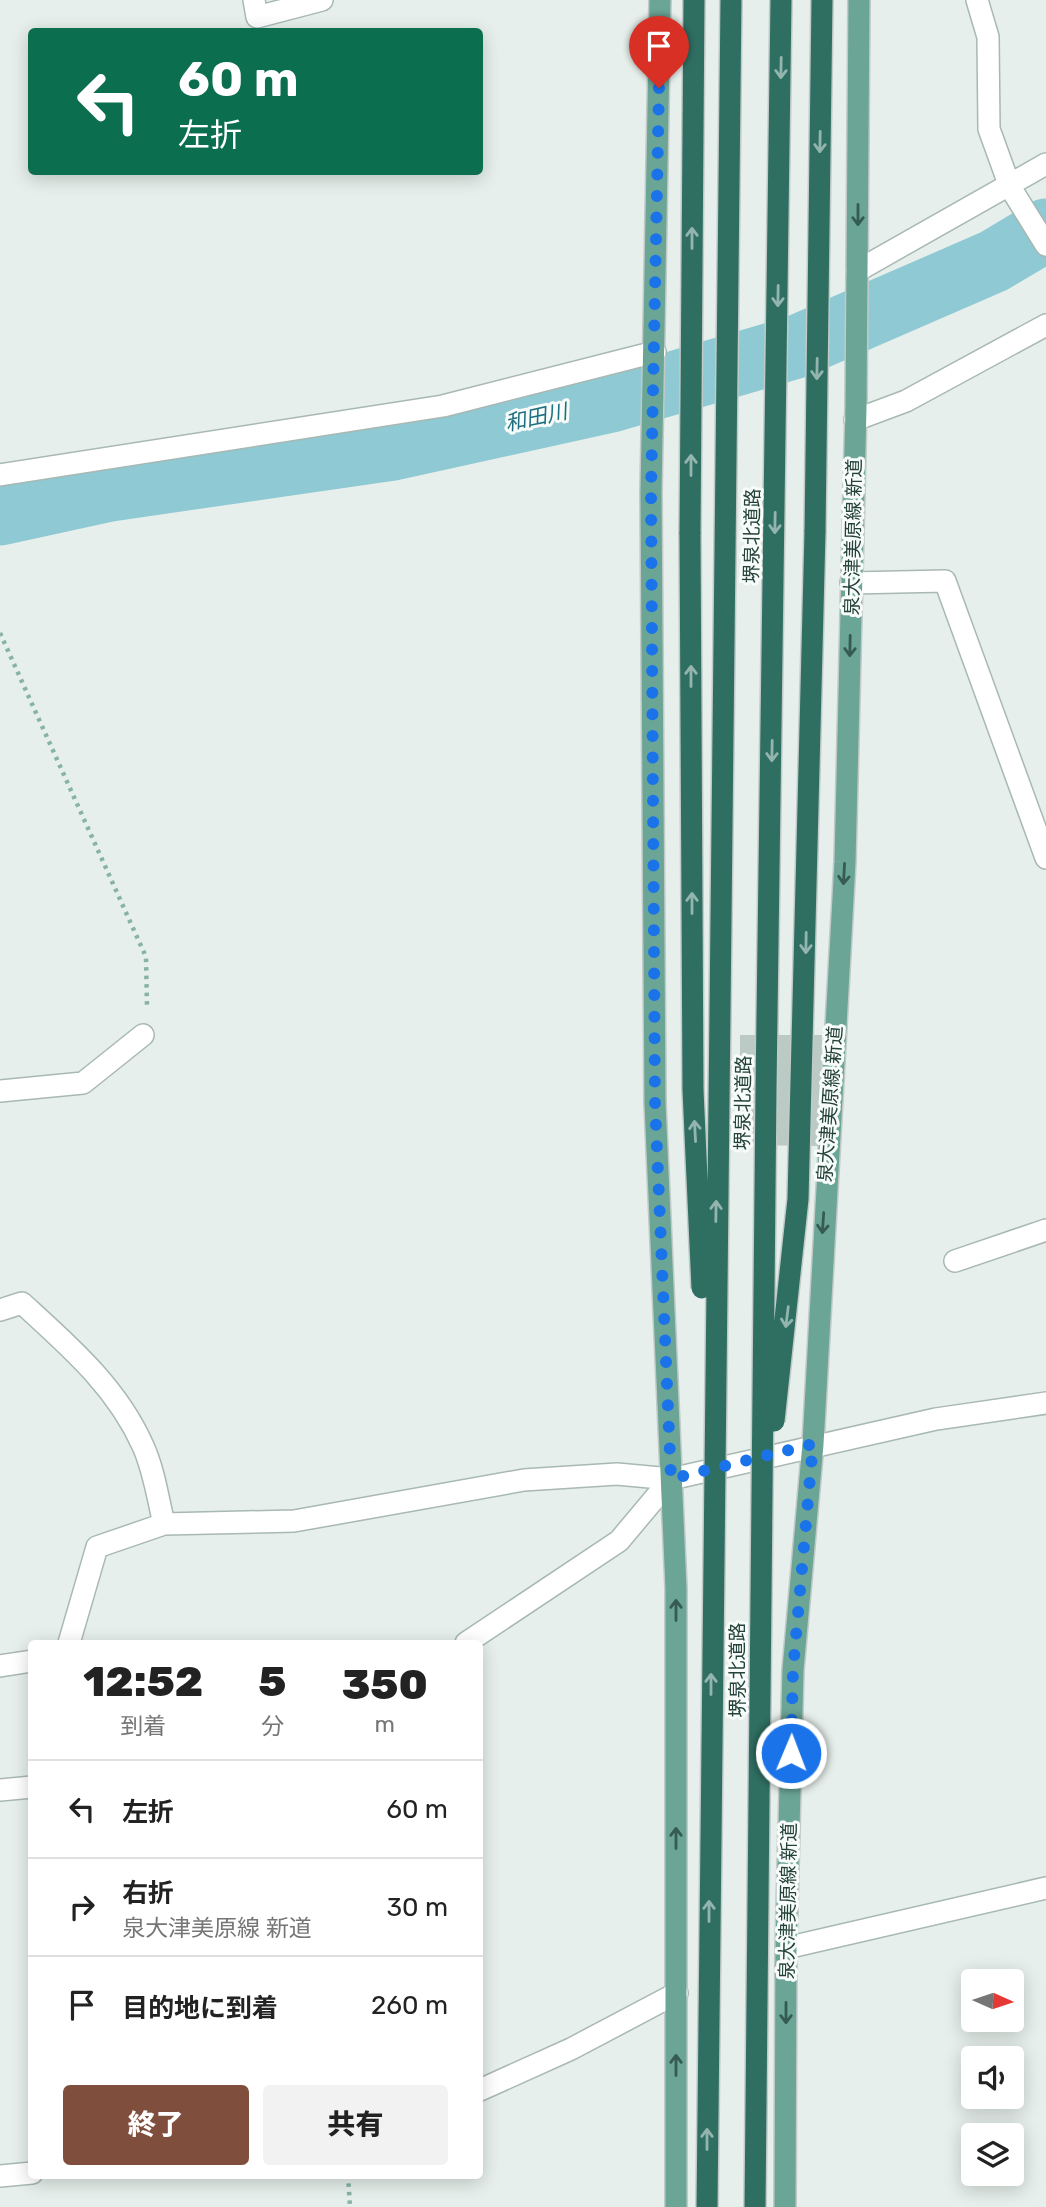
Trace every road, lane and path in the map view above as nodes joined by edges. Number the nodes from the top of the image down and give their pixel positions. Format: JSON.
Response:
{"nodes":[{"id":1,"x":254,"y":0,"type":"edge"},
{"id":2,"x":322,"y":0,"type":"edge"},
{"id":3,"x":660,"y":0,"type":"edge"},
{"id":4,"x":694,"y":0,"type":"edge"},
{"id":5,"x":730,"y":0,"type":"edge"},
{"id":6,"x":781,"y":0,"type":"edge"},
{"id":7,"x":822,"y":0,"type":"edge"},
{"id":8,"x":859,"y":0,"type":"edge"},
{"id":9,"x":977,"y":0,"type":"edge"},
{"id":10,"x":1046,"y":164,"type":"edge"},
{"id":11,"x":1010,"y":187,"type":"junction"},
{"id":12,"x":1046,"y":245,"type":"edge"},
{"id":13,"x":857,"y":271,"type":"junction"},
{"id":14,"x":1046,"y":325,"type":"edge"},
{"id":15,"x":655,"y":358,"type":"junction"},
{"id":16,"x":856,"y":413,"type":"junction"},
{"id":17,"x":0,"y":475,"type":"edge"},
{"id":18,"x":852,"y":583,"type":"junction"},
{"id":19,"x":0,"y":633,"type":"edge"},
{"id":20,"x":1046,"y":858,"type":"edge"},
{"id":21,"x":143,"y":1035,"type":"joint"},
{"id":22,"x":0,"y":1091,"type":"edge"},
{"id":23,"x":1046,"y":1230,"type":"edge"},
{"id":24,"x":955,"y":1261,"type":"dead end"},
{"id":25,"x":1,"y":1307,"type":"edge"},
{"id":26,"x":1046,"y":1403,"type":"edge"},
{"id":27,"x":813,"y":1444,"type":"junction"},
{"id":28,"x":671,"y":1479,"type":"junction"},
{"id":29,"x":713,"y":1517,"type":"junction"},
{"id":30,"x":761,"y":1520,"type":"junction"},
{"id":31,"x":164,"y":1524,"type":"junction"},
{"id":32,"x":70,"y":1640,"type":"edge"},
{"id":33,"x":470,"y":1640,"type":"edge"},
{"id":34,"x":28,"y":1662,"type":"edge"},
{"id":35,"x":0,"y":1666,"type":"edge"},
{"id":36,"x":28,"y":1787,"type":"edge"},
{"id":37,"x":0,"y":1790,"type":"edge"},
{"id":38,"x":1046,"y":1888,"type":"edge"},
{"id":39,"x":786,"y":1948,"type":"junction"},
{"id":40,"x":677,"y":1993,"type":"junction"},
{"id":41,"x":483,"y":2089,"type":"edge"},
{"id":42,"x":28,"y":2173,"type":"edge"},
{"id":43,"x":0,"y":2176,"type":"edge"},
{"id":44,"x":348,"y":2179,"type":"edge"},
{"id":45,"x":350,"y":2207,"type":"edge"},
{"id":46,"x":676,"y":2207,"type":"edge"},
{"id":47,"x":707,"y":2207,"type":"edge"},
{"id":48,"x":755,"y":2207,"type":"edge"},
{"id":49,"x":785,"y":2207,"type":"edge"}],
"edges":[{"from":1,"to":2,"type":"street"},
{"from":3,"to":15,"type":"main road"},
{"from":29,"to":4,"type":"highway","one_way":true,"bridge":true},
{"from":29,"to":5,"type":"highway","name":"堺泉北道路","one_way":true,"bridge":true},
{"from":6,"to":30,"type":"highway","name":"堺泉北道路","one_way":true,"bridge":true},
{"from":7,"to":30,"type":"highway","one_way":true,"bridge":true},
{"from":8,"to":13,"type":"main road","name":"泉大津美原線 新道","one_way":true},
{"from":9,"to":11,"type":"street"},
{"from":10,"to":11,"type":"street"},
{"from":11,"to":12,"type":"street"},
{"from":11,"to":13,"type":"street"},
{"from":13,"to":16,"type":"main road","name":"泉大津美原線 新道"},
{"from":14,"to":16,"type":"street"},
{"from":15,"to":17,"type":"street"},
{"from":15,"to":28,"type":"main road"},
{"from":16,"to":18,"type":"main road","name":"泉大津美原線 新道"},
{"from":18,"to":20,"type":"street"},
{"from":18,"to":27,"type":"main road","name":"泉大津美原線 新道","one_way":true},
{"from":19,"to":21,"type":"path"},
{"from":21,"to":22,"type":"street"},
{"from":23,"to":24,"type":"street"},
{"from":25,"to":31,"type":"street"},
{"from":26,"to":27,"type":"street"},
{"from":27,"to":28,"type":"street"},
{"from":27,"to":39,"type":"main road","name":"泉大津美原線 新道"},
{"from":28,"to":31,"type":"street"},
{"from":28,"to":33,"type":"street"},
{"from":40,"to":28,"type":"main road","one_way":true},
{"from":47,"to":29,"type":"highway","name":"堺泉北道路","one_way":true,"bridge":true},
{"from":30,"to":48,"type":"highway","name":"堺泉北道路","bridge":true},
{"from":31,"to":32,"type":"street"},
{"from":34,"to":35,"type":"street"},
{"from":36,"to":37,"type":"street"},
{"from":38,"to":39,"type":"street"},
{"from":39,"to":49,"type":"main road","name":"泉大津美原線 新道","one_way":true},
{"from":40,"to":41,"type":"street"},
{"from":46,"to":40,"type":"main road","one_way":true},
{"from":42,"to":43,"type":"street"},
{"from":44,"to":45,"type":"path"}]}
